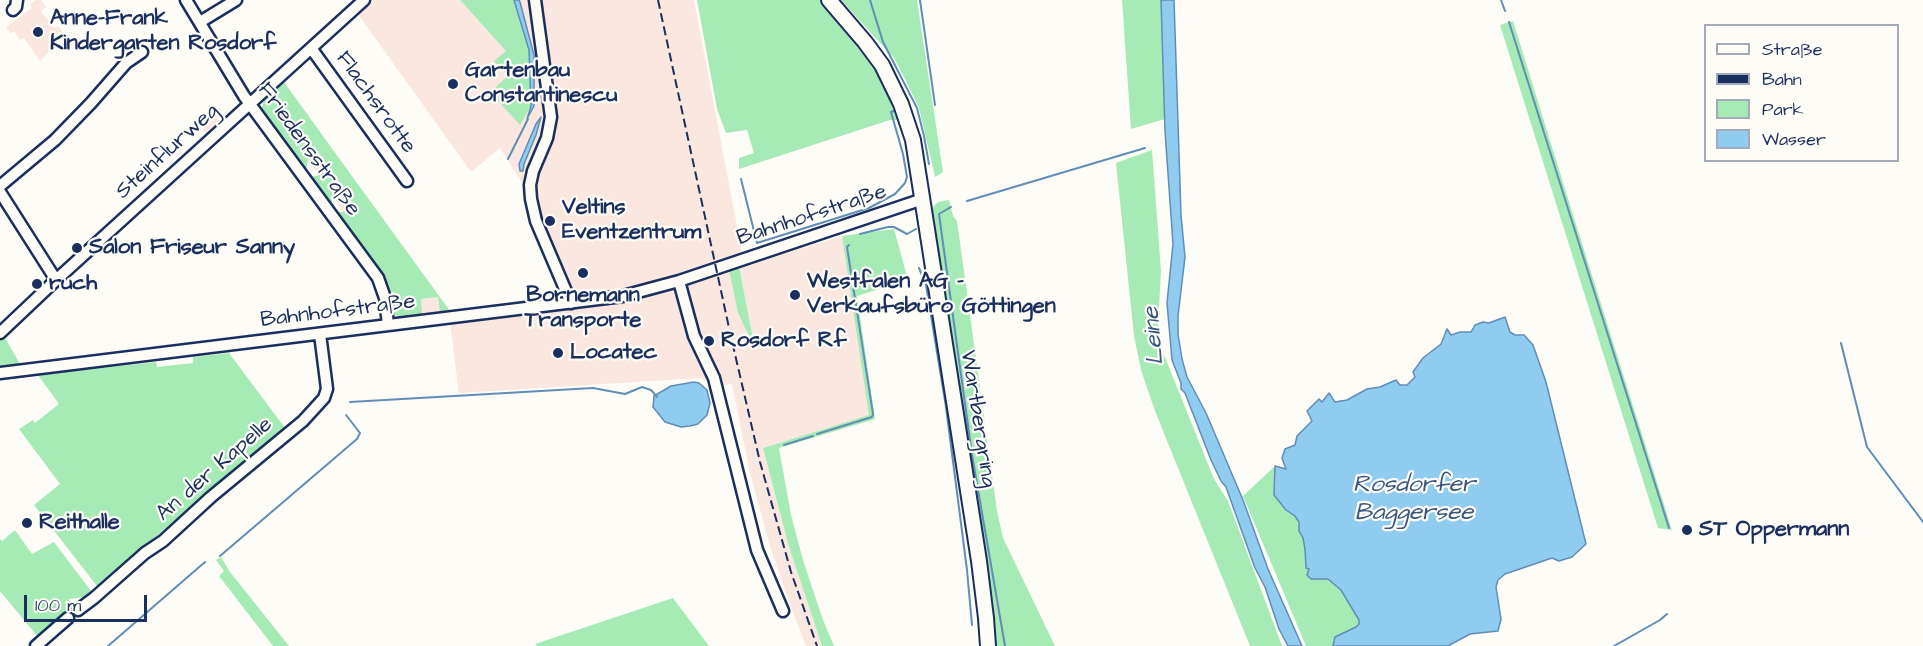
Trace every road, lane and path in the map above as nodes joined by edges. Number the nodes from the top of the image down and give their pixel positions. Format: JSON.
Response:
{"nodes":[{"id":1,"x":186,"y":0,"type":"edge"},
{"id":2,"x":236,"y":0,"type":"edge"},
{"id":3,"x":364,"y":0,"type":"edge"},
{"id":4,"x":535,"y":0,"type":"edge"},
{"id":5,"x":829,"y":0,"type":"edge"},
{"id":6,"x":200,"y":22,"type":"junction"},
{"id":7,"x":311,"y":48,"type":"junction"},
{"id":8,"x":142,"y":52,"type":"dead end"},
{"id":9,"x":250,"y":103,"type":"junction"},
{"id":10,"x":407,"y":181,"type":"dead end"},
{"id":11,"x":0,"y":186,"type":"edge"},
{"id":12,"x":0,"y":192,"type":"edge"},
{"id":13,"x":922,"y":199,"type":"junction"},
{"id":14,"x":56,"y":280,"type":"junction"},
{"id":15,"x":679,"y":281,"type":"junction"},
{"id":16,"x":571,"y":303,"type":"junction"},
{"id":17,"x":388,"y":325,"type":"junction"},
{"id":18,"x":0,"y":333,"type":"edge"},
{"id":19,"x":320,"y":334,"type":"junction"},
{"id":20,"x":0,"y":373,"type":"edge"},
{"id":21,"x":78,"y":610,"type":"dead end"},
{"id":22,"x":783,"y":611,"type":"dead end"},
{"id":23,"x":68,"y":618,"type":"dead end"},
{"id":24,"x":36,"y":646,"type":"edge"},
{"id":25,"x":988,"y":646,"type":"edge"}],
"edges":[{"from":1,"to":6,"type":"street","name":"Friedensstraße"},
{"from":2,"to":6,"type":"street"},
{"from":3,"to":7,"type":"street","name":"Steinflurweg"},
{"from":4,"to":16,"type":"street"},
{"from":5,"to":13,"type":"main road","name":"Wartbergring"},
{"from":6,"to":9,"type":"street","name":"Friedensstraße"},
{"from":7,"to":9,"type":"street","name":"Steinflurweg"},
{"from":7,"to":10,"type":"street","name":"Flachsrotte"},
{"from":8,"to":11,"type":"street"},
{"from":9,"to":14,"type":"street","name":"Steinflurweg"},
{"from":9,"to":17,"type":"street","name":"Friedensstraße"},
{"from":12,"to":14,"type":"street"},
{"from":13,"to":15,"type":"street","name":"Bahnhofstraße"},
{"from":13,"to":25,"type":"main road","name":"Wartbergring"},
{"from":14,"to":18,"type":"street","name":"Steinflurweg"},
{"from":15,"to":16,"type":"street","name":"Bahnhofstraße"},
{"from":15,"to":22,"type":"street"},
{"from":16,"to":17,"type":"street","name":"Bahnhofstraße"},
{"from":17,"to":19,"type":"street","name":"Bahnhofstraße"},
{"from":19,"to":20,"type":"street","name":"Bahnhofstraße"},
{"from":19,"to":21,"type":"street","name":"An der Kapelle"},
{"from":23,"to":24,"type":"street"}]}
